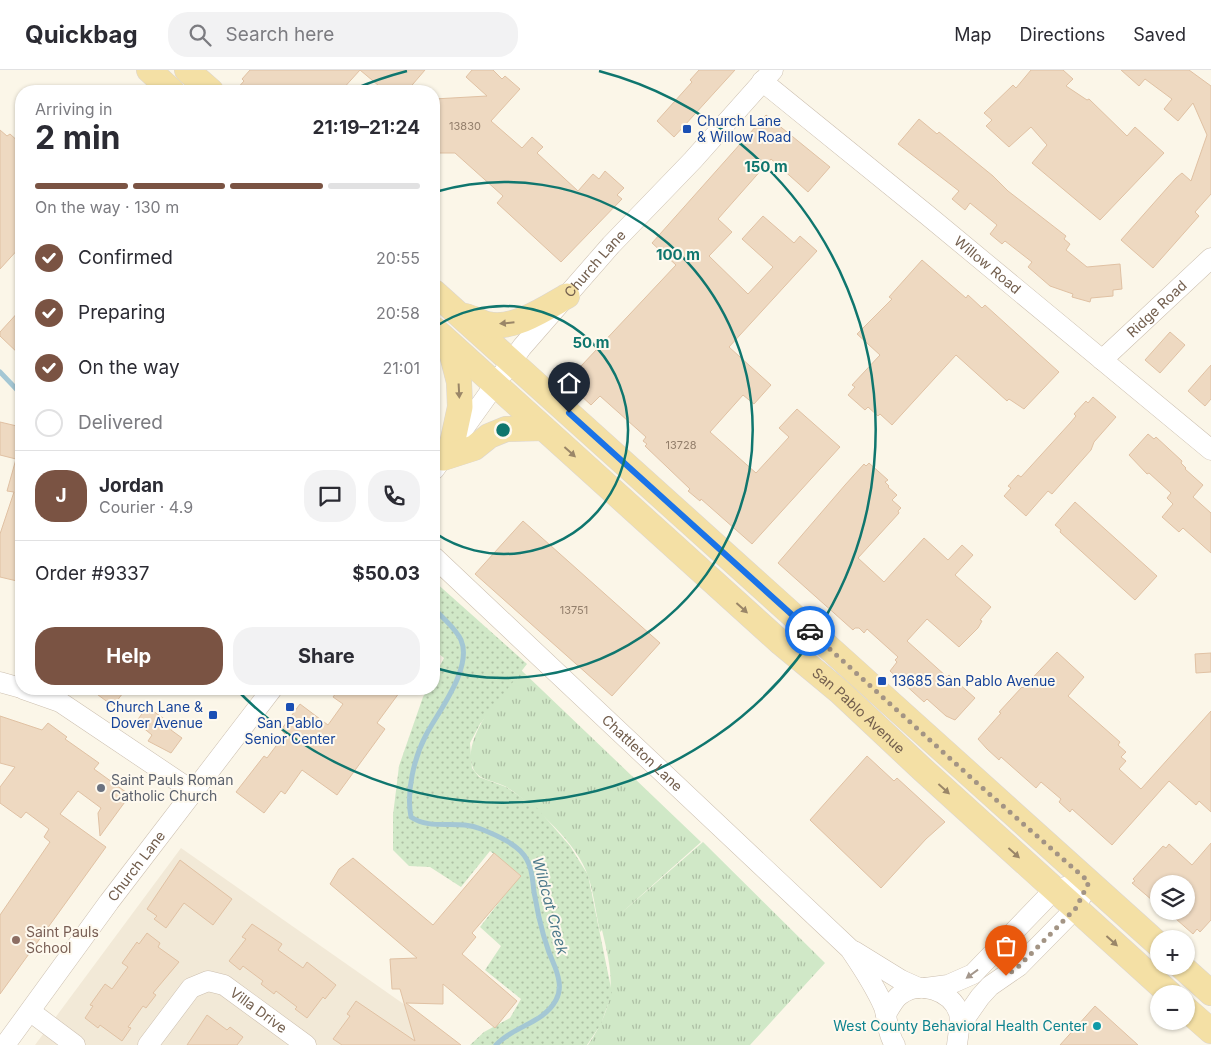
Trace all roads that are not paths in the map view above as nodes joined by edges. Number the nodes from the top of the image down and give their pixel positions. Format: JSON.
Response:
{"nodes":[{"id":1,"x":149,"y":70,"type":"edge"},
{"id":2,"x":187,"y":70,"type":"edge"},
{"id":3,"x":768,"y":75,"type":"edge"},
{"id":4,"x":165,"y":85,"type":"edge"},
{"id":5,"x":204,"y":85,"type":"edge"},
{"id":6,"x":1211,"y":258,"type":"edge"},
{"id":7,"x":567,"y":296,"type":"junction"},
{"id":8,"x":440,"y":297,"type":"edge"},
{"id":9,"x":459,"y":313,"type":"junction"},
{"id":10,"x":441,"y":336,"type":"edge"},
{"id":11,"x":512,"y":360,"type":"junction"},
{"id":12,"x":1102,"y":360,"type":"junction"},
{"id":13,"x":494,"y":384,"type":"junction"},
{"id":14,"x":543,"y":428,"type":"junction"},
{"id":15,"x":1211,"y":450,"type":"edge"},
{"id":16,"x":443,"y":458,"type":"edge"},
{"id":17,"x":672,"y":544,"type":"junction"},
{"id":18,"x":440,"y":563,"type":"edge"},
{"id":19,"x":763,"y":588,"type":"junction"},
{"id":20,"x":0,"y":682,"type":"edge"},
{"id":21,"x":15,"y":686,"type":"edge"},
{"id":22,"x":41,"y":695,"type":"edge"},
{"id":23,"x":267,"y":695,"type":"edge"},
{"id":24,"x":194,"y":792,"type":"junction"},
{"id":25,"x":1089,"y":882,"type":"junction"},
{"id":26,"x":1055,"y":889,"type":"junction"},
{"id":27,"x":1076,"y":908,"type":"junction"},
{"id":28,"x":1150,"y":937,"type":"edge"},
{"id":29,"x":850,"y":949,"type":"junction"},
{"id":30,"x":1192,"y":975,"type":"edge"},
{"id":31,"x":1160,"y":985,"type":"edge"},
{"id":32,"x":922,"y":988,"type":"junction"},
{"id":33,"x":1211,"y":993,"type":"edge"},
{"id":34,"x":30,"y":1012,"type":"junction"},
{"id":35,"x":886,"y":1014,"type":"junction"},
{"id":36,"x":1195,"y":1017,"type":"edge"},
{"id":37,"x":1211,"y":1031,"type":"edge"},
{"id":38,"x":956,"y":1037,"type":"edge"},
{"id":39,"x":5,"y":1045,"type":"edge"},
{"id":40,"x":75,"y":1045,"type":"edge"},
{"id":41,"x":148,"y":1045,"type":"edge"},
{"id":42,"x":306,"y":1045,"type":"edge"},
{"id":43,"x":895,"y":1045,"type":"edge"}],
"edges":[{"from":1,"to":4,"type":"main road"},
{"from":2,"to":5,"type":"main road"},
{"from":3,"to":7,"type":"street","name":"Church Lane"},
{"from":3,"to":12,"type":"street","name":"Willow Road"},
{"from":6,"to":12,"type":"street","name":"Ridge Road"},
{"from":7,"to":9,"type":"main road","one_way":true},
{"from":7,"to":11,"type":"street","name":"Church Lane"},
{"from":8,"to":9,"type":"main road","name":"San Pablo Avenue"},
{"from":9,"to":11,"type":"main road","name":"San Pablo Avenue"},
{"from":10,"to":13,"type":"main road","name":"San Pablo Avenue"},
{"from":10,"to":16,"type":"main road","one_way":true},
{"from":11,"to":13,"type":"street","name":"Church Lane"},
{"from":11,"to":19,"type":"main road","name":"San Pablo Avenue"},
{"from":12,"to":15,"type":"street","name":"Willow Road"},
{"from":13,"to":14,"type":"main road","name":"San Pablo Avenue"},
{"from":13,"to":16,"type":"street","name":"Church Lane"},
{"from":14,"to":16,"type":"main road"},
{"from":14,"to":17,"type":"main road","name":"San Pablo Avenue","one_way":true},
{"from":17,"to":19,"type":"main road"},
{"from":17,"to":26,"type":"main road","name":"San Pablo Avenue","one_way":true},
{"from":18,"to":29,"type":"street","name":"Chattleton Lane"},
{"from":19,"to":25,"type":"main road","name":"San Pablo Avenue"},
{"from":20,"to":21,"type":"street"},
{"from":22,"to":24,"type":"street"},
{"from":23,"to":24,"type":"street","name":"Church Lane"},
{"from":24,"to":34,"type":"street","name":"Church Lane"},
{"from":25,"to":26,"type":"street"},
{"from":25,"to":27,"type":"street"},
{"from":25,"to":28,"type":"main road","name":"San Pablo Avenue"},
{"from":26,"to":27,"type":"main road","name":"San Pablo Avenue"},
{"from":26,"to":32,"type":"street","one_way":true},
{"from":27,"to":31,"type":"main road","name":"San Pablo Avenue","one_way":true},
{"from":27,"to":38,"type":"street"},
{"from":29,"to":32,"type":"street","name":"Chattleton Lane"},
{"from":29,"to":35,"type":"street","name":"Chattleton Lane"},
{"from":30,"to":33,"type":"main road"},
{"from":32,"to":35,"type":"street"},
{"from":32,"to":38,"type":"street","name":"Chattleton Lane"},
{"from":34,"to":39,"type":"street","name":"Church Lane"},
{"from":34,"to":40,"type":"street"},
{"from":35,"to":43,"type":"street","name":"Chattleton Lane"},
{"from":36,"to":37,"type":"main road"},
{"from":41,"to":42,"type":"street","name":"Villa Drive"}]}
